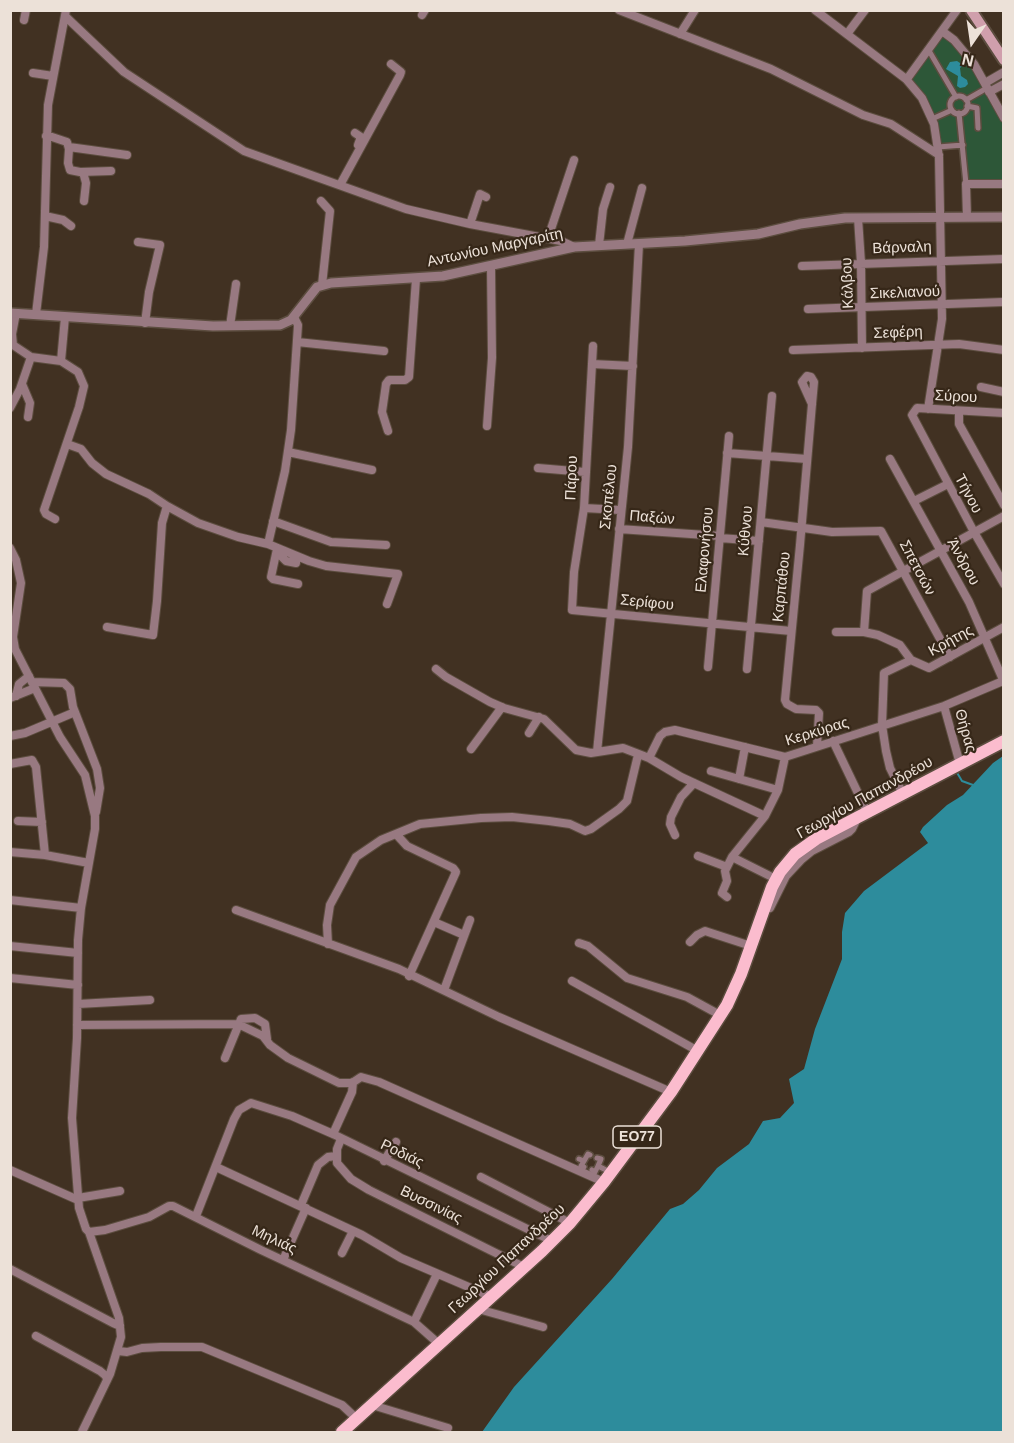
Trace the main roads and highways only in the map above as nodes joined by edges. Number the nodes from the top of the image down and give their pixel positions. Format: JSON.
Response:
{"nodes":[{"id":1,"x":971,"y":10,"type":"edge"},
{"id":2,"x":1004,"y":60,"type":"edge"},
{"id":3,"x":1004,"y":741,"type":"edge"},
{"id":4,"x":351,"y":1427,"type":"edge"}],
"edges":[{"from":1,"to":2,"type":"main road"},
{"from":3,"to":4,"type":"main road","name":"Γεωργίου Παπανδρέου","number":"ΕΟ77"}]}
